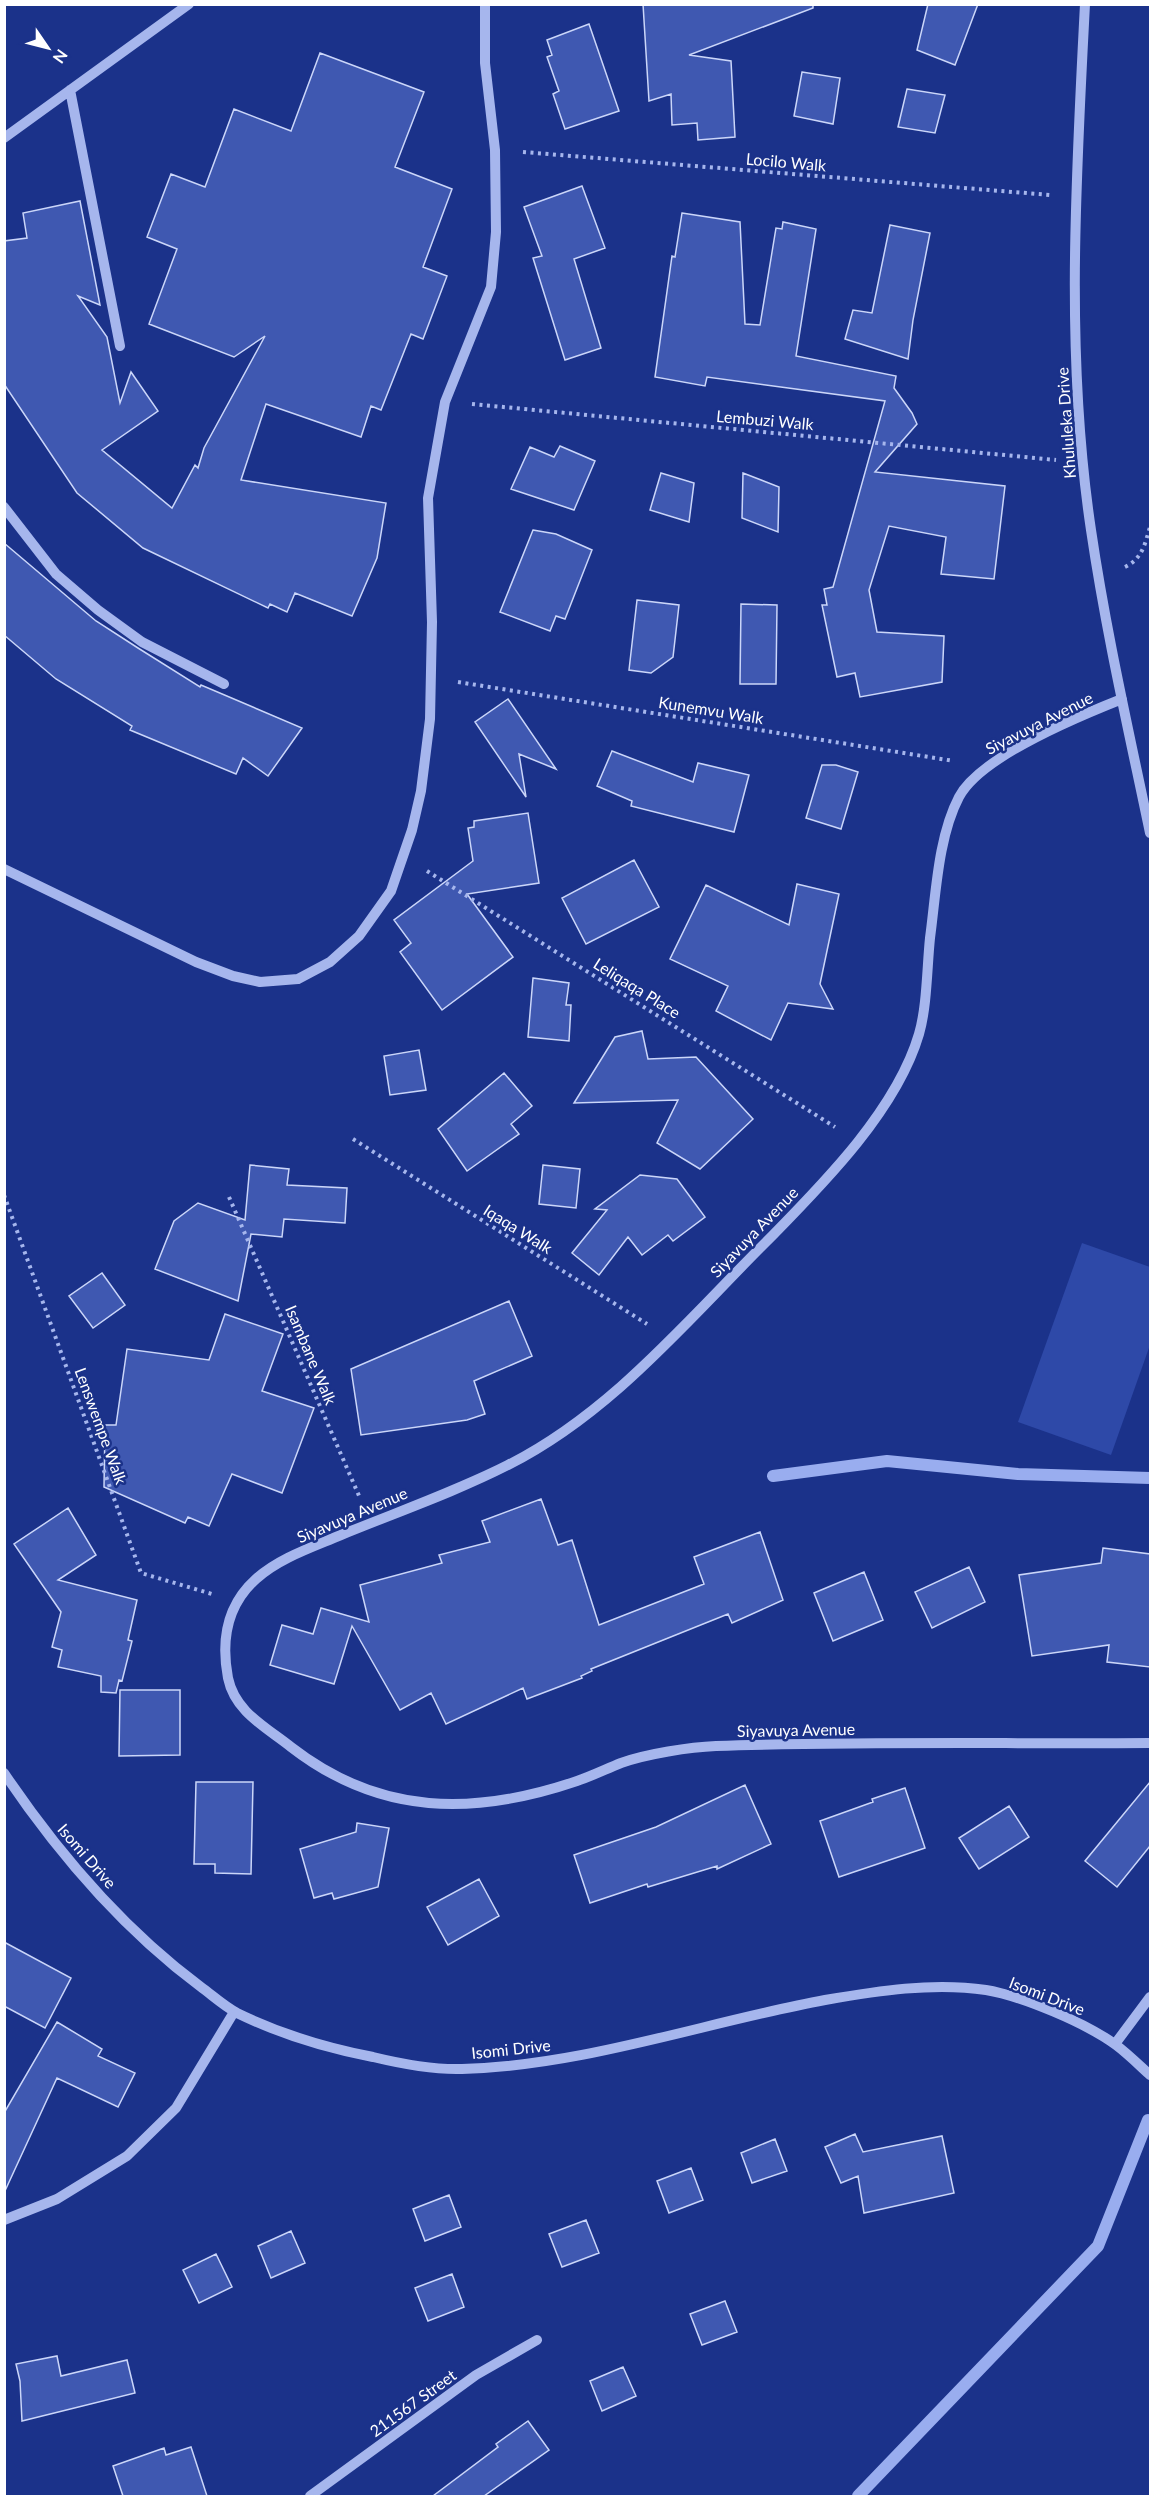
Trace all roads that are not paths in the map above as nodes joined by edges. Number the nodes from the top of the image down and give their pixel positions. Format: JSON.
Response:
{"nodes":[{"id":1,"x":189,"y":4,"type":"edge"},
{"id":2,"x":485,"y":4,"type":"edge"},
{"id":3,"x":1085,"y":4,"type":"edge"},
{"id":4,"x":70,"y":90,"type":"junction"},
{"id":5,"x":4,"y":138,"type":"edge"},
{"id":6,"x":120,"y":346,"type":"dead end"},
{"id":7,"x":4,"y":507,"type":"edge"},
{"id":8,"x":224,"y":684,"type":"dead end"},
{"id":9,"x":1122,"y":699,"type":"junction"},
{"id":10,"x":1150,"y":833,"type":"edge"},
{"id":11,"x":4,"y":869,"type":"edge"},
{"id":12,"x":1150,"y":1743,"type":"edge"},
{"id":13,"x":4,"y":1773,"type":"edge"},
{"id":14,"x":1150,"y":1998,"type":"edge"},
{"id":15,"x":234,"y":2012,"type":"junction"},
{"id":16,"x":1115,"y":2044,"type":"junction"},
{"id":17,"x":1150,"y":2075,"type":"edge"},
{"id":18,"x":4,"y":2220,"type":"edge"},
{"id":19,"x":537,"y":2340,"type":"dead end"},
{"id":20,"x":310,"y":2496,"type":"edge"}],
"edges":[{"from":1,"to":4,"type":"street"},
{"from":2,"to":11,"type":"street"},
{"from":3,"to":9,"type":"street","name":"Khululeka Drive"},
{"from":4,"to":5,"type":"street"},
{"from":4,"to":6,"type":"street"},
{"from":7,"to":8,"type":"street"},
{"from":9,"to":10,"type":"street","name":"Khululeka Drive"},
{"from":9,"to":12,"type":"street","name":"Siyavuya Avenue"},
{"from":13,"to":15,"type":"street","name":"Isomi Drive"},
{"from":14,"to":16,"type":"street"},
{"from":15,"to":16,"type":"street","name":"Isomi Drive"},
{"from":15,"to":18,"type":"street"},
{"from":16,"to":17,"type":"street","name":"Isomi Drive"},
{"from":19,"to":20,"type":"street","name":"211567 Street"}]}
